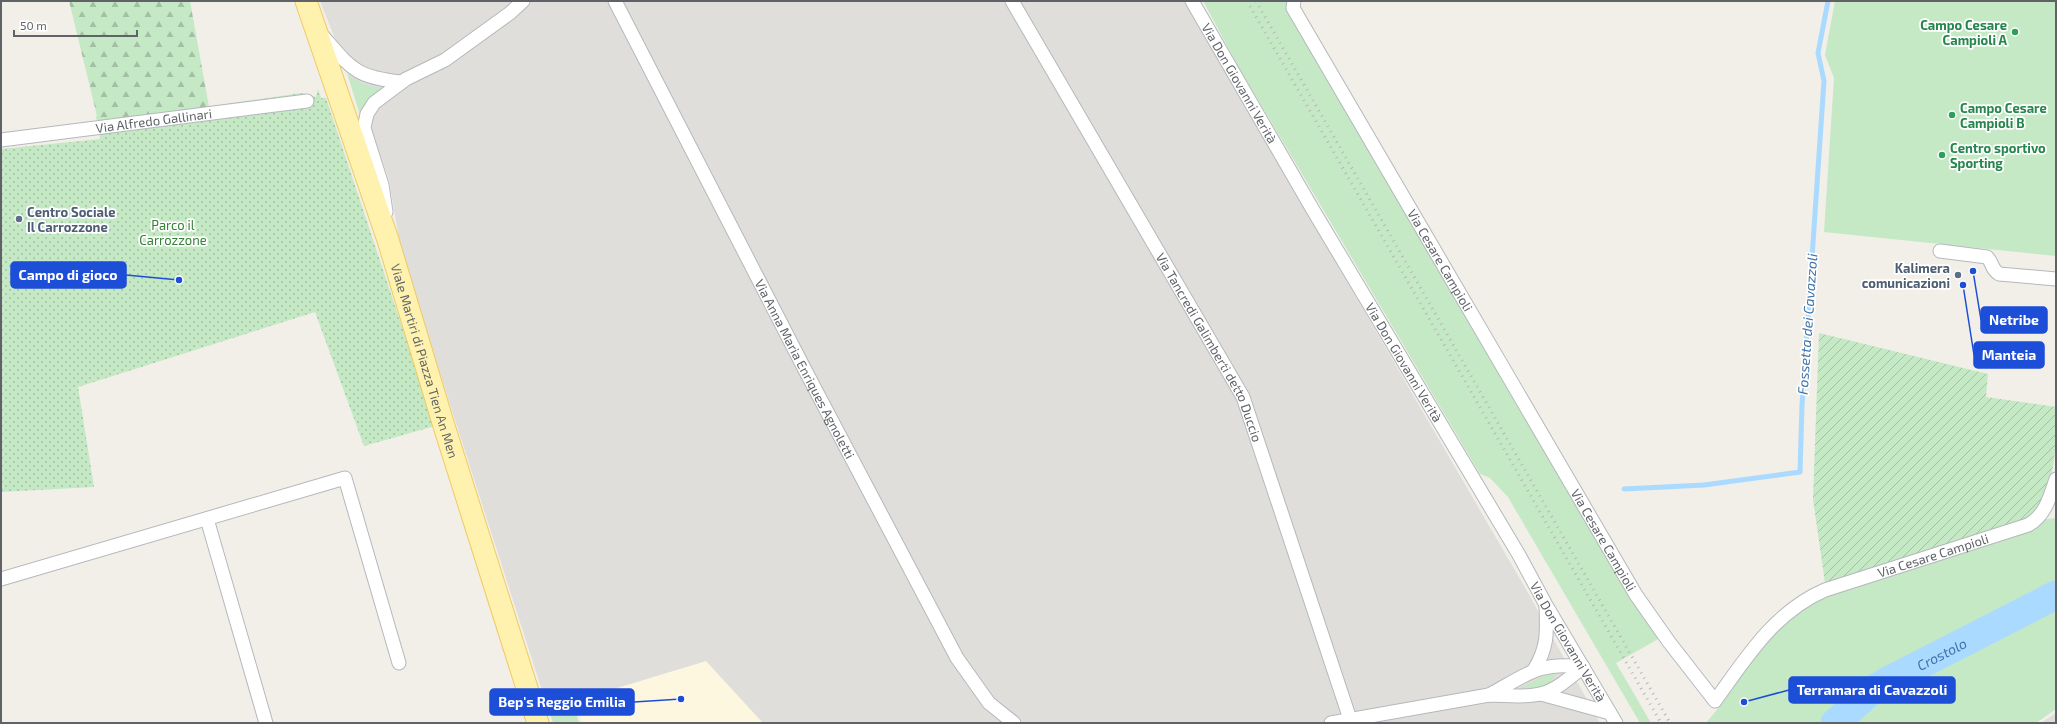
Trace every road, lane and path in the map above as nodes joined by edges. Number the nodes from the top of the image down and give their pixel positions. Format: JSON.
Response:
{"nodes":[{"id":1,"x":306,"y":1,"type":"edge"},
{"id":2,"x":523,"y":1,"type":"edge"},
{"id":3,"x":615,"y":1,"type":"edge"},
{"id":4,"x":1012,"y":1,"type":"edge"},
{"id":5,"x":1192,"y":1,"type":"edge"},
{"id":6,"x":1294,"y":1,"type":"edge"},
{"id":7,"x":316,"y":28,"type":"junction"},
{"id":8,"x":401,"y":82,"type":"junction"},
{"id":9,"x":307,"y":101,"type":"dead end"},
{"id":10,"x":1,"y":140,"type":"edge"},
{"id":11,"x":388,"y":240,"type":"junction"},
{"id":12,"x":1940,"y":251,"type":"dead end"},
{"id":13,"x":2056,"y":279,"type":"edge"},
{"id":14,"x":2056,"y":479,"type":"edge"},
{"id":15,"x":207,"y":519,"type":"junction"},
{"id":16,"x":1,"y":579,"type":"edge"},
{"id":17,"x":1546,"y":605,"type":"junction"},
{"id":18,"x":399,"y":663,"type":"dead end"},
{"id":19,"x":1583,"y":668,"type":"junction"},
{"id":20,"x":1534,"y":670,"type":"junction"},
{"id":21,"x":1541,"y":694,"type":"junction"},
{"id":22,"x":1489,"y":695,"type":"junction"},
{"id":23,"x":1613,"y":718,"type":"edge"},
{"id":24,"x":1350,"y":719,"type":"junction"},
{"id":25,"x":266,"y":723,"type":"edge"},
{"id":26,"x":538,"y":723,"type":"edge"},
{"id":27,"x":1014,"y":723,"type":"edge"},
{"id":28,"x":1331,"y":723,"type":"edge"}],
"edges":[{"from":1,"to":7,"type":"main road","name":"Viale Martiri di Piazza Tien An Men"},
{"from":2,"to":8,"type":"street"},
{"from":3,"to":27,"type":"street","name":"Via Anna Maria Enriques Agnoletti"},
{"from":4,"to":24,"type":"street","name":"Via Tancredi Galimberti detto Duccio"},
{"from":5,"to":17,"type":"street","name":"Via Don Giovanni Verità"},
{"from":6,"to":14,"type":"street","name":"Via Cesare Campioli"},
{"from":7,"to":8,"type":"street"},
{"from":7,"to":11,"type":"main road","name":"Viale Martiri di Piazza Tien An Men"},
{"from":8,"to":11,"type":"street"},
{"from":9,"to":10,"type":"street","name":"Via Alfredo Gallinari"},
{"from":11,"to":26,"type":"main road","name":"Viale Martiri di Piazza Tien An Men"},
{"from":12,"to":13,"type":"street"},
{"from":15,"to":16,"type":"street"},
{"from":15,"to":18,"type":"street"},
{"from":15,"to":25,"type":"street"},
{"from":17,"to":19,"type":"street","name":"Via Don Giovanni Verità"},
{"from":17,"to":20,"type":"street"},
{"from":19,"to":20,"type":"street"},
{"from":19,"to":21,"type":"street"},
{"from":19,"to":23,"type":"street","name":"Via Don Giovanni Verità"},
{"from":20,"to":22,"type":"street"},
{"from":21,"to":22,"type":"street"},
{"from":21,"to":23,"type":"street"},
{"from":22,"to":24,"type":"street"},
{"from":24,"to":28,"type":"street"}]}
